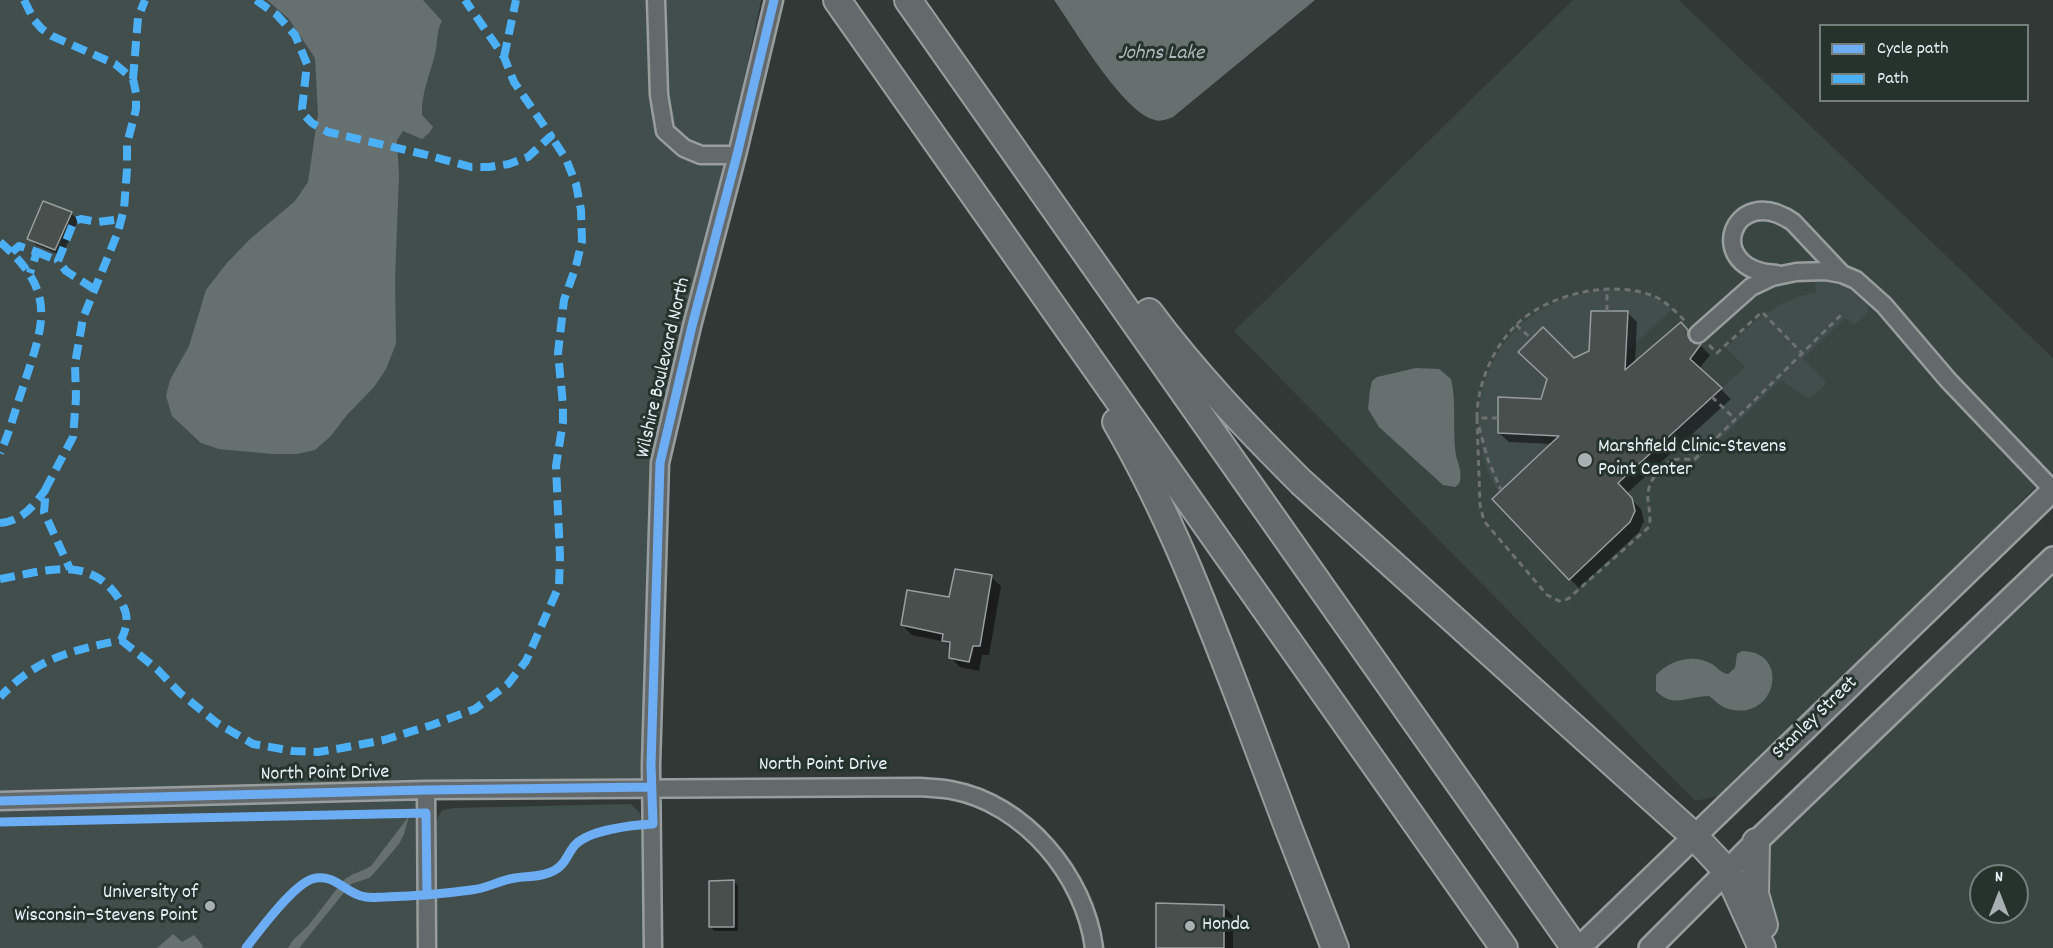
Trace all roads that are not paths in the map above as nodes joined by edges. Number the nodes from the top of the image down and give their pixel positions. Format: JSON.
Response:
{"nodes":[{"id":1,"x":656,"y":0,"type":"edge"},
{"id":2,"x":774,"y":0,"type":"edge"},
{"id":3,"x":837,"y":0,"type":"edge"},
{"id":4,"x":908,"y":0,"type":"edge"},
{"id":5,"x":998,"y":125,"type":"junction"},
{"id":6,"x":737,"y":155,"type":"junction"},
{"id":7,"x":1783,"y":274,"type":"junction"},
{"id":8,"x":1842,"y":274,"type":"junction"},
{"id":9,"x":1698,"y":334,"type":"road end"},
{"id":10,"x":1104,"y":379,"type":"junction"},
{"id":11,"x":2053,"y":490,"type":"edge"},
{"id":12,"x":2053,"y":558,"type":"edge"},
{"id":13,"x":651,"y":788,"type":"junction"},
{"id":14,"x":426,"y":790,"type":"junction"},
{"id":15,"x":0,"y":801,"type":"edge"},
{"id":16,"x":1694,"y":836,"type":"junction"},
{"id":17,"x":1756,"y":842,"type":"junction"},
{"id":18,"x":1727,"y":871,"type":"junction"},
{"id":19,"x":427,"y":948,"type":"edge"},
{"id":20,"x":653,"y":948,"type":"edge"},
{"id":21,"x":1094,"y":948,"type":"edge"},
{"id":22,"x":1335,"y":948,"type":"edge"},
{"id":23,"x":1504,"y":948,"type":"edge"},
{"id":24,"x":1577,"y":948,"type":"edge"},
{"id":25,"x":1650,"y":948,"type":"edge"},
{"id":26,"x":1762,"y":948,"type":"edge"},
{"id":27,"x":1770,"y":948,"type":"edge"}],
"edges":[{"from":1,"to":6,"type":"street"},
{"from":2,"to":6,"type":"street","name":"Wilshire Boulevard North"},
{"from":3,"to":10,"type":"highway"},
{"from":4,"to":5,"type":"highway"},
{"from":5,"to":16,"type":"highway"},
{"from":5,"to":24,"type":"highway"},
{"from":6,"to":13,"type":"street","name":"Wilshire Boulevard North"},
{"from":7,"to":8,"type":"street"},
{"from":7,"to":8,"type":"street"},
{"from":7,"to":9,"type":"street"},
{"from":8,"to":11,"type":"street"},
{"from":10,"to":22,"type":"highway"},
{"from":10,"to":23,"type":"highway"},
{"from":11,"to":16,"type":"main road","name":"Stanley Street"},
{"from":12,"to":17,"type":"main road"},
{"from":13,"to":14,"type":"street","name":"North Point Drive"},
{"from":13,"to":20,"type":"street","name":"Wilshire Boulevard North"},
{"from":13,"to":21,"type":"street","name":"North Point Drive"},
{"from":14,"to":15,"type":"street","name":"North Point Drive"},
{"from":14,"to":19,"type":"street"},
{"from":16,"to":18,"type":"highway"},
{"from":16,"to":24,"type":"main road","name":"Stanley Street"},
{"from":17,"to":18,"type":"main road"},
{"from":17,"to":27,"type":"highway"},
{"from":18,"to":25,"type":"main road"},
{"from":18,"to":26,"type":"highway"}]}
